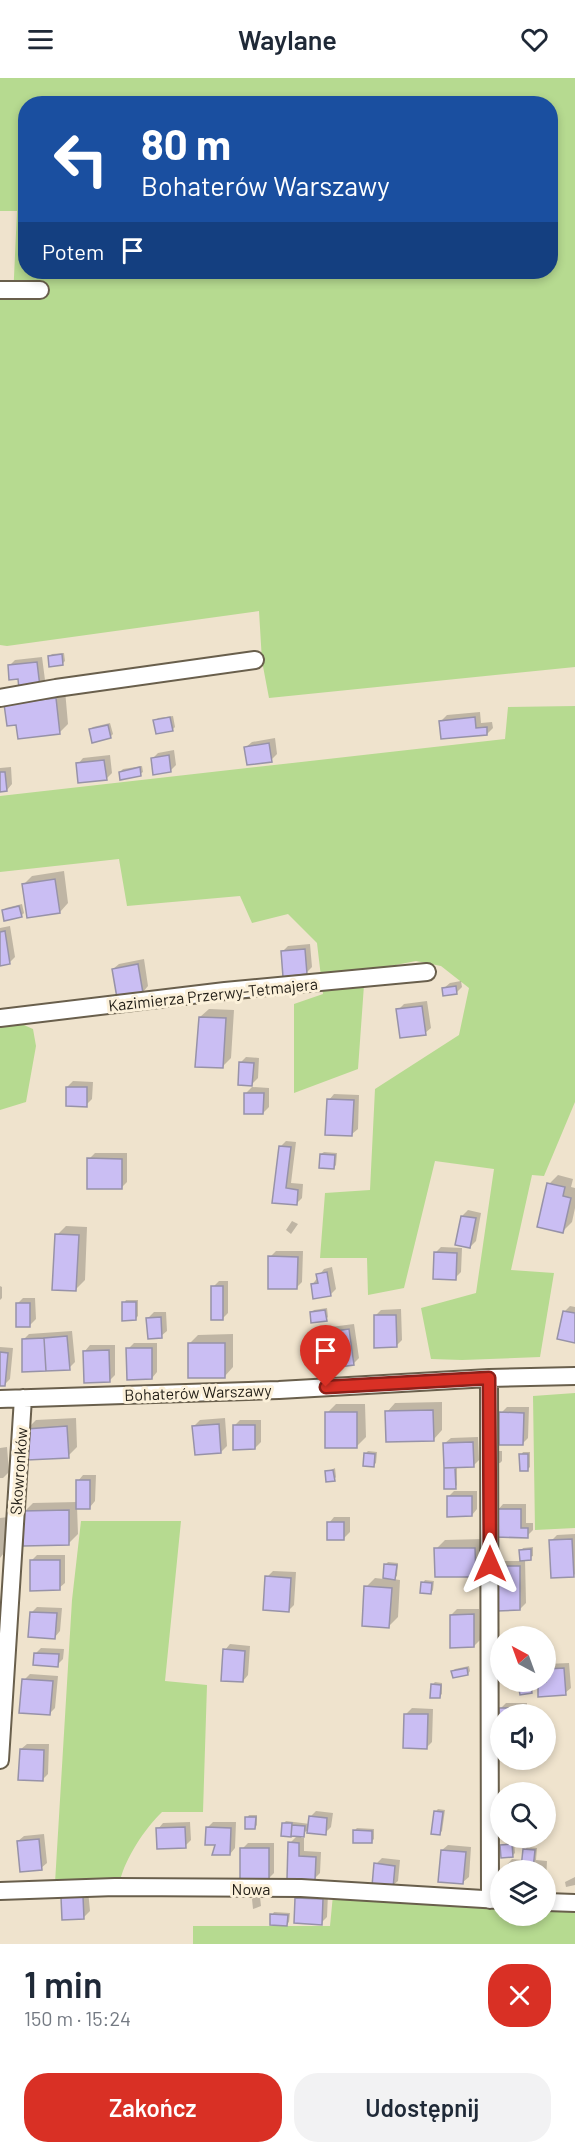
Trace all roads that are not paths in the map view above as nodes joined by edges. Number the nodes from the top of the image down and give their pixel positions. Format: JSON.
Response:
{"nodes":[{"id":1,"x":0,"y":290,"type":"edge"},
{"id":2,"x":40,"y":290,"type":"dead end"},
{"id":3,"x":255,"y":660,"type":"dead end"},
{"id":4,"x":0,"y":698,"type":"edge"},
{"id":5,"x":427,"y":972,"type":"dead end"},
{"id":6,"x":0,"y":1018,"type":"edge"},
{"id":7,"x":575,"y":1376,"type":"edge"},
{"id":8,"x":489,"y":1378,"type":"junction"},
{"id":9,"x":0,"y":1398,"type":"edge"},
{"id":10,"x":22,"y":1398,"type":"junction"},
{"id":11,"x":0,"y":1760,"type":"edge"},
{"id":12,"x":495,"y":1860,"type":"edge"},
{"id":13,"x":0,"y":1891,"type":"edge"},
{"id":14,"x":490,"y":1900,"type":"edge"},
{"id":15,"x":556,"y":1902,"type":"edge"},
{"id":16,"x":575,"y":1902,"type":"edge"}],
"edges":[{"from":1,"to":2,"type":"street"},
{"from":3,"to":4,"type":"street"},
{"from":5,"to":6,"type":"street","name":"Kazimierza Przerwy-Tetmajera"},
{"from":7,"to":8,"type":"street","name":"Bohaterów Warszawy"},
{"from":8,"to":10,"type":"street","name":"Bohaterów Warszawy"},
{"from":8,"to":12,"type":"street"},
{"from":9,"to":10,"type":"street","name":"Bohaterów Warszawy"},
{"from":10,"to":11,"type":"street","name":"Skowronków"},
{"from":13,"to":14,"type":"street","name":"Nowa"},
{"from":15,"to":16,"type":"street"}]}
